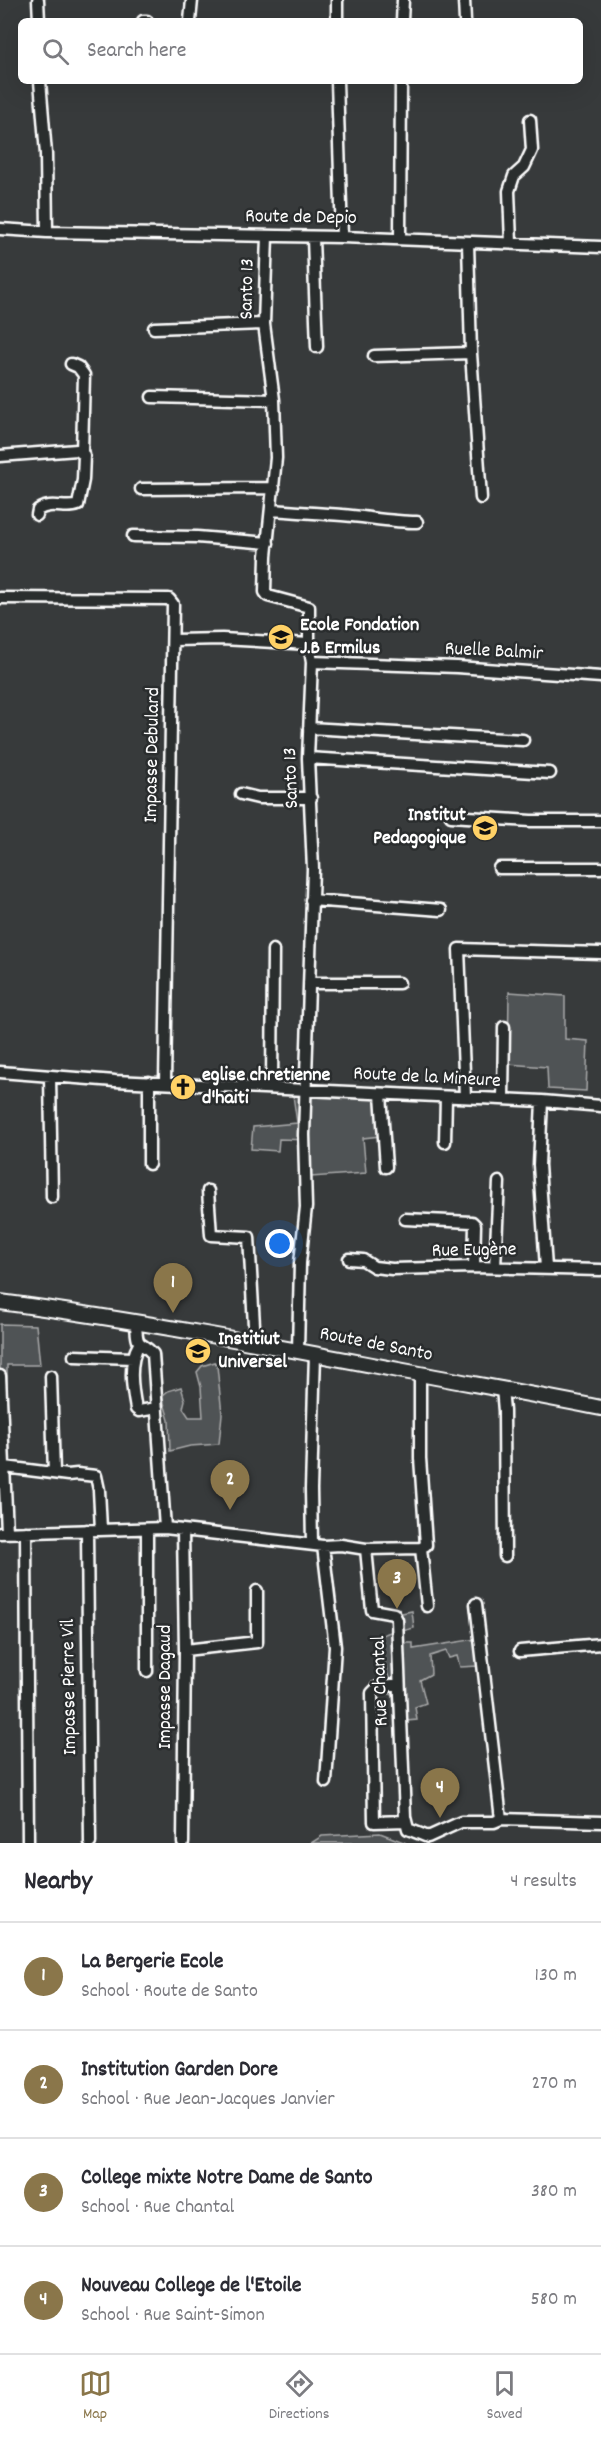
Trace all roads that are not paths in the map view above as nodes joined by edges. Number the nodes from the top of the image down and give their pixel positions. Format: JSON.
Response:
{"nodes":[{"id":1,"x":32,"y":0,"type":"edge"},
{"id":2,"x":38,"y":0,"type":"edge"},
{"id":3,"x":192,"y":0,"type":"edge"},
{"id":4,"x":337,"y":0,"type":"edge"},
{"id":5,"x":403,"y":0,"type":"edge"},
{"id":6,"x":464,"y":0,"type":"edge"},
{"id":7,"x":39,"y":18,"type":"edge"},
{"id":8,"x":190,"y":18,"type":"edge"},
{"id":9,"x":337,"y":18,"type":"edge"},
{"id":10,"x":402,"y":18,"type":"edge"},
{"id":11,"x":465,"y":18,"type":"edge"},
{"id":12,"x":40,"y":84,"type":"edge"},
{"id":13,"x":337,"y":84,"type":"edge"},
{"id":14,"x":401,"y":84,"type":"edge"},
{"id":15,"x":530,"y":120,"type":"dead end"},
{"id":16,"x":0,"y":229,"type":"edge"},
{"id":17,"x":47,"y":232,"type":"junction"},
{"id":18,"x":267,"y":236,"type":"junction"},
{"id":19,"x":342,"y":237,"type":"junction"},
{"id":20,"x":313,"y":238,"type":"junction"},
{"id":21,"x":400,"y":239,"type":"junction"},
{"id":22,"x":468,"y":243,"type":"junction"},
{"id":23,"x":511,"y":243,"type":"junction"},
{"id":24,"x":601,"y":247,"type":"edge"},
{"id":25,"x":264,"y":324,"type":"junction"},
{"id":26,"x":154,"y":328,"type":"dead end"},
{"id":27,"x":317,"y":347,"type":"dead end"},
{"id":28,"x":471,"y":353,"type":"junction"},
{"id":29,"x":374,"y":356,"type":"dead end"},
{"id":30,"x":71,"y":364,"type":"dead end"},
{"id":31,"x":152,"y":397,"type":"dead end"},
{"id":32,"x":274,"y":400,"type":"junction"},
{"id":33,"x":82,"y":452,"type":"junction"},
{"id":34,"x":0,"y":456,"type":"edge"},
{"id":35,"x":274,"y":488,"type":"junction"},
{"id":36,"x":141,"y":489,"type":"dead end"},
{"id":37,"x":481,"y":498,"type":"dead end"},
{"id":38,"x":272,"y":510,"type":"junction"},
{"id":39,"x":37,"y":515,"type":"dead end"},
{"id":40,"x":417,"y":522,"type":"dead end"},
{"id":41,"x":133,"y":536,"type":"dead end"},
{"id":42,"x":268,"y":543,"type":"junction"},
{"id":43,"x":0,"y":598,"type":"edge"},
{"id":44,"x":174,"y":640,"type":"junction"},
{"id":45,"x":309,"y":644,"type":"junction"},
{"id":46,"x":312,"y":662,"type":"junction"},
{"id":47,"x":601,"y":677,"type":"edge"},
{"id":48,"x":309,"y":728,"type":"junction"},
{"id":49,"x":523,"y":740,"type":"dead end"},
{"id":50,"x":308,"y":758,"type":"junction"},
{"id":51,"x":550,"y":773,"type":"dead end"},
{"id":52,"x":241,"y":794,"type":"dead end"},
{"id":53,"x":311,"y":798,"type":"junction"},
{"id":54,"x":451,"y":816,"type":"dead end"},
{"id":55,"x":601,"y":821,"type":"edge"},
{"id":56,"x":500,"y":868,"type":"dead end"},
{"id":57,"x":601,"y":868,"type":"edge"},
{"id":58,"x":311,"y":900,"type":"junction"},
{"id":59,"x":441,"y":910,"type":"dead end"},
{"id":60,"x":273,"y":950,"type":"dead end"},
{"id":61,"x":601,"y":953,"type":"edge"},
{"id":62,"x":309,"y":983,"type":"junction"},
{"id":63,"x":399,"y":983,"type":"dead end"},
{"id":64,"x":504,"y":1027,"type":"dead end"},
{"id":65,"x":0,"y":1072,"type":"edge"},
{"id":66,"x":50,"y":1076,"type":"junction"},
{"id":67,"x":149,"y":1082,"type":"junction"},
{"id":68,"x":165,"y":1083,"type":"junction"},
{"id":69,"x":272,"y":1088,"type":"junction"},
{"id":70,"x":306,"y":1090,"type":"junction"},
{"id":71,"x":381,"y":1094,"type":"junction"},
{"id":72,"x":446,"y":1097,"type":"junction"},
{"id":73,"x":465,"y":1097,"type":"junction"},
{"id":74,"x":503,"y":1099,"type":"junction"},
{"id":75,"x":542,"y":1101,"type":"junction"},
{"id":76,"x":601,"y":1107,"type":"edge"},
{"id":77,"x":445,"y":1142,"type":"dead end"},
{"id":78,"x":149,"y":1164,"type":"dead end"},
{"id":79,"x":386,"y":1167,"type":"dead end"},
{"id":80,"x":499,"y":1182,"type":"dead end"},
{"id":81,"x":208,"y":1191,"type":"dead end"},
{"id":82,"x":52,"y":1197,"type":"dead end"},
{"id":83,"x":405,"y":1219,"type":"dead end"},
{"id":84,"x":349,"y":1259,"type":"dead end"},
{"id":85,"x":474,"y":1267,"type":"junction"},
{"id":86,"x":495,"y":1267,"type":"junction"},
{"id":87,"x":546,"y":1268,"type":"junction"},
{"id":88,"x":601,"y":1269,"type":"edge"},
{"id":89,"x":0,"y":1302,"type":"edge"},
{"id":90,"x":136,"y":1323,"type":"junction"},
{"id":91,"x":255,"y":1343,"type":"junction"},
{"id":92,"x":139,"y":1344,"type":"junction"},
{"id":93,"x":298,"y":1351,"type":"junction"},
{"id":94,"x":315,"y":1354,"type":"junction"},
{"id":95,"x":74,"y":1356,"type":"dead end"},
{"id":96,"x":133,"y":1358,"type":"junction"},
{"id":97,"x":420,"y":1374,"type":"junction"},
{"id":98,"x":0,"y":1376,"type":"edge"},
{"id":99,"x":51,"y":1376,"type":"dead end"},
{"id":100,"x":502,"y":1388,"type":"junction"},
{"id":101,"x":157,"y":1408,"type":"junction"},
{"id":102,"x":601,"y":1408,"type":"edge"},
{"id":103,"x":5,"y":1467,"type":"junction"},
{"id":104,"x":54,"y":1473,"type":"junction"},
{"id":105,"x":147,"y":1528,"type":"junction"},
{"id":106,"x":165,"y":1528,"type":"junction"},
{"id":107,"x":100,"y":1529,"type":"junction"},
{"id":108,"x":87,"y":1530,"type":"junction"},
{"id":109,"x":183,"y":1531,"type":"junction"},
{"id":110,"x":4,"y":1532,"type":"edge"},
{"id":111,"x":26,"y":1532,"type":"junction"},
{"id":112,"x":318,"y":1545,"type":"junction"},
{"id":113,"x":421,"y":1548,"type":"junction"},
{"id":114,"x":366,"y":1549,"type":"junction"},
{"id":115,"x":505,"y":1556,"type":"dead end"},
{"id":116,"x":257,"y":1591,"type":"dead end"},
{"id":117,"x":476,"y":1604,"type":"dead end"},
{"id":118,"x":427,"y":1606,"type":"dead end"},
{"id":119,"x":601,"y":1644,"type":"edge"},
{"id":120,"x":186,"y":1650,"type":"junction"},
{"id":121,"x":520,"y":1651,"type":"dead end"},
{"id":122,"x":147,"y":1671,"type":"dead end"},
{"id":123,"x":399,"y":1684,"type":"junction"},
{"id":124,"x":326,"y":1782,"type":"dead end"},
{"id":125,"x":501,"y":1819,"type":"junction"},
{"id":126,"x":601,"y":1822,"type":"edge"},
{"id":127,"x":407,"y":1825,"type":"junction"},
{"id":128,"x":28,"y":1843,"type":"edge"},
{"id":129,"x":90,"y":1843,"type":"edge"},
{"id":130,"x":183,"y":1843,"type":"edge"}],
"edges":[{"from":1,"to":2,"type":"street"},
{"from":2,"to":7,"type":"street"},
{"from":3,"to":8,"type":"street"},
{"from":4,"to":9,"type":"street"},
{"from":5,"to":10,"type":"street"},
{"from":6,"to":11,"type":"street"},
{"from":12,"to":17,"type":"street"},
{"from":13,"to":19,"type":"street"},
{"from":14,"to":21,"type":"street"},
{"from":15,"to":23,"type":"street"},
{"from":16,"to":17,"type":"street","name":"Route de Depio"},
{"from":17,"to":18,"type":"street","name":"Route de Depio"},
{"from":18,"to":20,"type":"street","name":"Route de Depio"},
{"from":18,"to":25,"type":"street","name":"Santo 13"},
{"from":19,"to":20,"type":"street","name":"Route de Depio"},
{"from":19,"to":21,"type":"street","name":"Route de Depio"},
{"from":20,"to":27,"type":"street"},
{"from":21,"to":22,"type":"street","name":"Route de Depio"},
{"from":22,"to":23,"type":"street","name":"Route de Depio"},
{"from":22,"to":28,"type":"street"},
{"from":23,"to":24,"type":"street","name":"Route de Depio"},
{"from":25,"to":26,"type":"street"},
{"from":25,"to":32,"type":"street","name":"Santo 13"},
{"from":28,"to":29,"type":"street"},
{"from":28,"to":37,"type":"street"},
{"from":30,"to":33,"type":"street"},
{"from":31,"to":32,"type":"street"},
{"from":32,"to":35,"type":"street","name":"Santo 13"},
{"from":33,"to":34,"type":"street"},
{"from":33,"to":39,"type":"street"},
{"from":35,"to":36,"type":"street"},
{"from":35,"to":38,"type":"street","name":"Santo 13"},
{"from":38,"to":40,"type":"street"},
{"from":38,"to":42,"type":"street","name":"Santo 13"},
{"from":41,"to":42,"type":"street"},
{"from":42,"to":45,"type":"street","name":"Santo 13"},
{"from":43,"to":44,"type":"street","name":"Impasse Debulard"},
{"from":44,"to":45,"type":"street"},
{"from":44,"to":68,"type":"street","name":"Impasse Debulard"},
{"from":45,"to":46,"type":"street","name":"Santo 13"},
{"from":46,"to":47,"type":"street","name":"Ruelle Balmir"},
{"from":46,"to":48,"type":"street","name":"Santo 13"},
{"from":48,"to":49,"type":"street"},
{"from":48,"to":50,"type":"street","name":"Santo 13"},
{"from":50,"to":51,"type":"street"},
{"from":50,"to":53,"type":"street","name":"Santo 13"},
{"from":52,"to":53,"type":"street"},
{"from":53,"to":58,"type":"street","name":"Santo 13"},
{"from":54,"to":55,"type":"street"},
{"from":56,"to":57,"type":"street"},
{"from":58,"to":59,"type":"street"},
{"from":58,"to":62,"type":"street","name":"Santo 13"},
{"from":60,"to":69,"type":"street"},
{"from":61,"to":73,"type":"street"},
{"from":62,"to":63,"type":"street"},
{"from":62,"to":70,"type":"street","name":"Santo 13"},
{"from":64,"to":74,"type":"street"},
{"from":65,"to":66,"type":"street","name":"Route de la Mineure"},
{"from":66,"to":67,"type":"street","name":"Route de la Mineure"},
{"from":66,"to":82,"type":"street"},
{"from":67,"to":68,"type":"street","name":"Route de la Mineure"},
{"from":67,"to":78,"type":"street"},
{"from":68,"to":69,"type":"street","name":"Route de la Mineure"},
{"from":69,"to":70,"type":"street","name":"Route de la Mineure"},
{"from":70,"to":71,"type":"street","name":"Route de la Mineure"},
{"from":70,"to":93,"type":"street","name":"Santo 13"},
{"from":71,"to":72,"type":"street","name":"Route de la Mineure"},
{"from":71,"to":79,"type":"street"},
{"from":72,"to":73,"type":"street","name":"Route de la Mineure"},
{"from":72,"to":77,"type":"street"},
{"from":73,"to":74,"type":"street","name":"Route de la Mineure"},
{"from":74,"to":75,"type":"street","name":"Route de la Mineure"},
{"from":75,"to":76,"type":"street","name":"Route de la Mineure"},
{"from":75,"to":87,"type":"street"},
{"from":80,"to":86,"type":"street"},
{"from":81,"to":91,"type":"street"},
{"from":83,"to":85,"type":"street"},
{"from":84,"to":85,"type":"street","name":"Rue Eugène"},
{"from":85,"to":86,"type":"street","name":"Rue Eugène"},
{"from":86,"to":87,"type":"street","name":"Rue Eugène"},
{"from":87,"to":88,"type":"street","name":"Rue Eugène"},
{"from":89,"to":90,"type":"main road","name":"Route de Santo"},
{"from":90,"to":91,"type":"main road","name":"Route de Santo"},
{"from":90,"to":92,"type":"street"},
{"from":91,"to":93,"type":"main road","name":"Route de Santo"},
{"from":92,"to":96,"type":"street"},
{"from":92,"to":101,"type":"street"},
{"from":93,"to":94,"type":"main road","name":"Route de Santo"},
{"from":94,"to":97,"type":"main road","name":"Route de Santo"},
{"from":94,"to":112,"type":"street"},
{"from":95,"to":96,"type":"street"},
{"from":96,"to":101,"type":"street"},
{"from":97,"to":100,"type":"main road","name":"Route de Santo"},
{"from":97,"to":113,"type":"street"},
{"from":98,"to":103,"type":"street"},
{"from":99,"to":104,"type":"street"},
{"from":100,"to":102,"type":"main road","name":"Route de Santo"},
{"from":100,"to":115,"type":"street"},
{"from":101,"to":106,"type":"street"},
{"from":103,"to":104,"type":"street"},
{"from":103,"to":110,"type":"street"},
{"from":104,"to":107,"type":"street"},
{"from":105,"to":106,"type":"street"},
{"from":105,"to":107,"type":"street"},
{"from":105,"to":122,"type":"street"},
{"from":106,"to":109,"type":"street"},
{"from":107,"to":108,"type":"street"},
{"from":108,"to":111,"type":"street"},
{"from":108,"to":129,"type":"street","name":"Impasse Pierre Vil"},
{"from":109,"to":112,"type":"street"},
{"from":109,"to":120,"type":"street","name":"Impasse Dagaud"},
{"from":110,"to":111,"type":"street"},
{"from":111,"to":128,"type":"street"},
{"from":112,"to":114,"type":"street"},
{"from":112,"to":124,"type":"street"},
{"from":113,"to":114,"type":"street"},
{"from":113,"to":118,"type":"street"},
{"from":114,"to":123,"type":"street","name":"Rue Chantal"},
{"from":116,"to":120,"type":"street"},
{"from":117,"to":125,"type":"street"},
{"from":119,"to":121,"type":"street"},
{"from":120,"to":130,"type":"street","name":"Impasse Dagaud"},
{"from":123,"to":127,"type":"street","name":"Rue Chantal"},
{"from":123,"to":127,"type":"street"},
{"from":125,"to":126,"type":"street"},
{"from":125,"to":127,"type":"street"}]}
